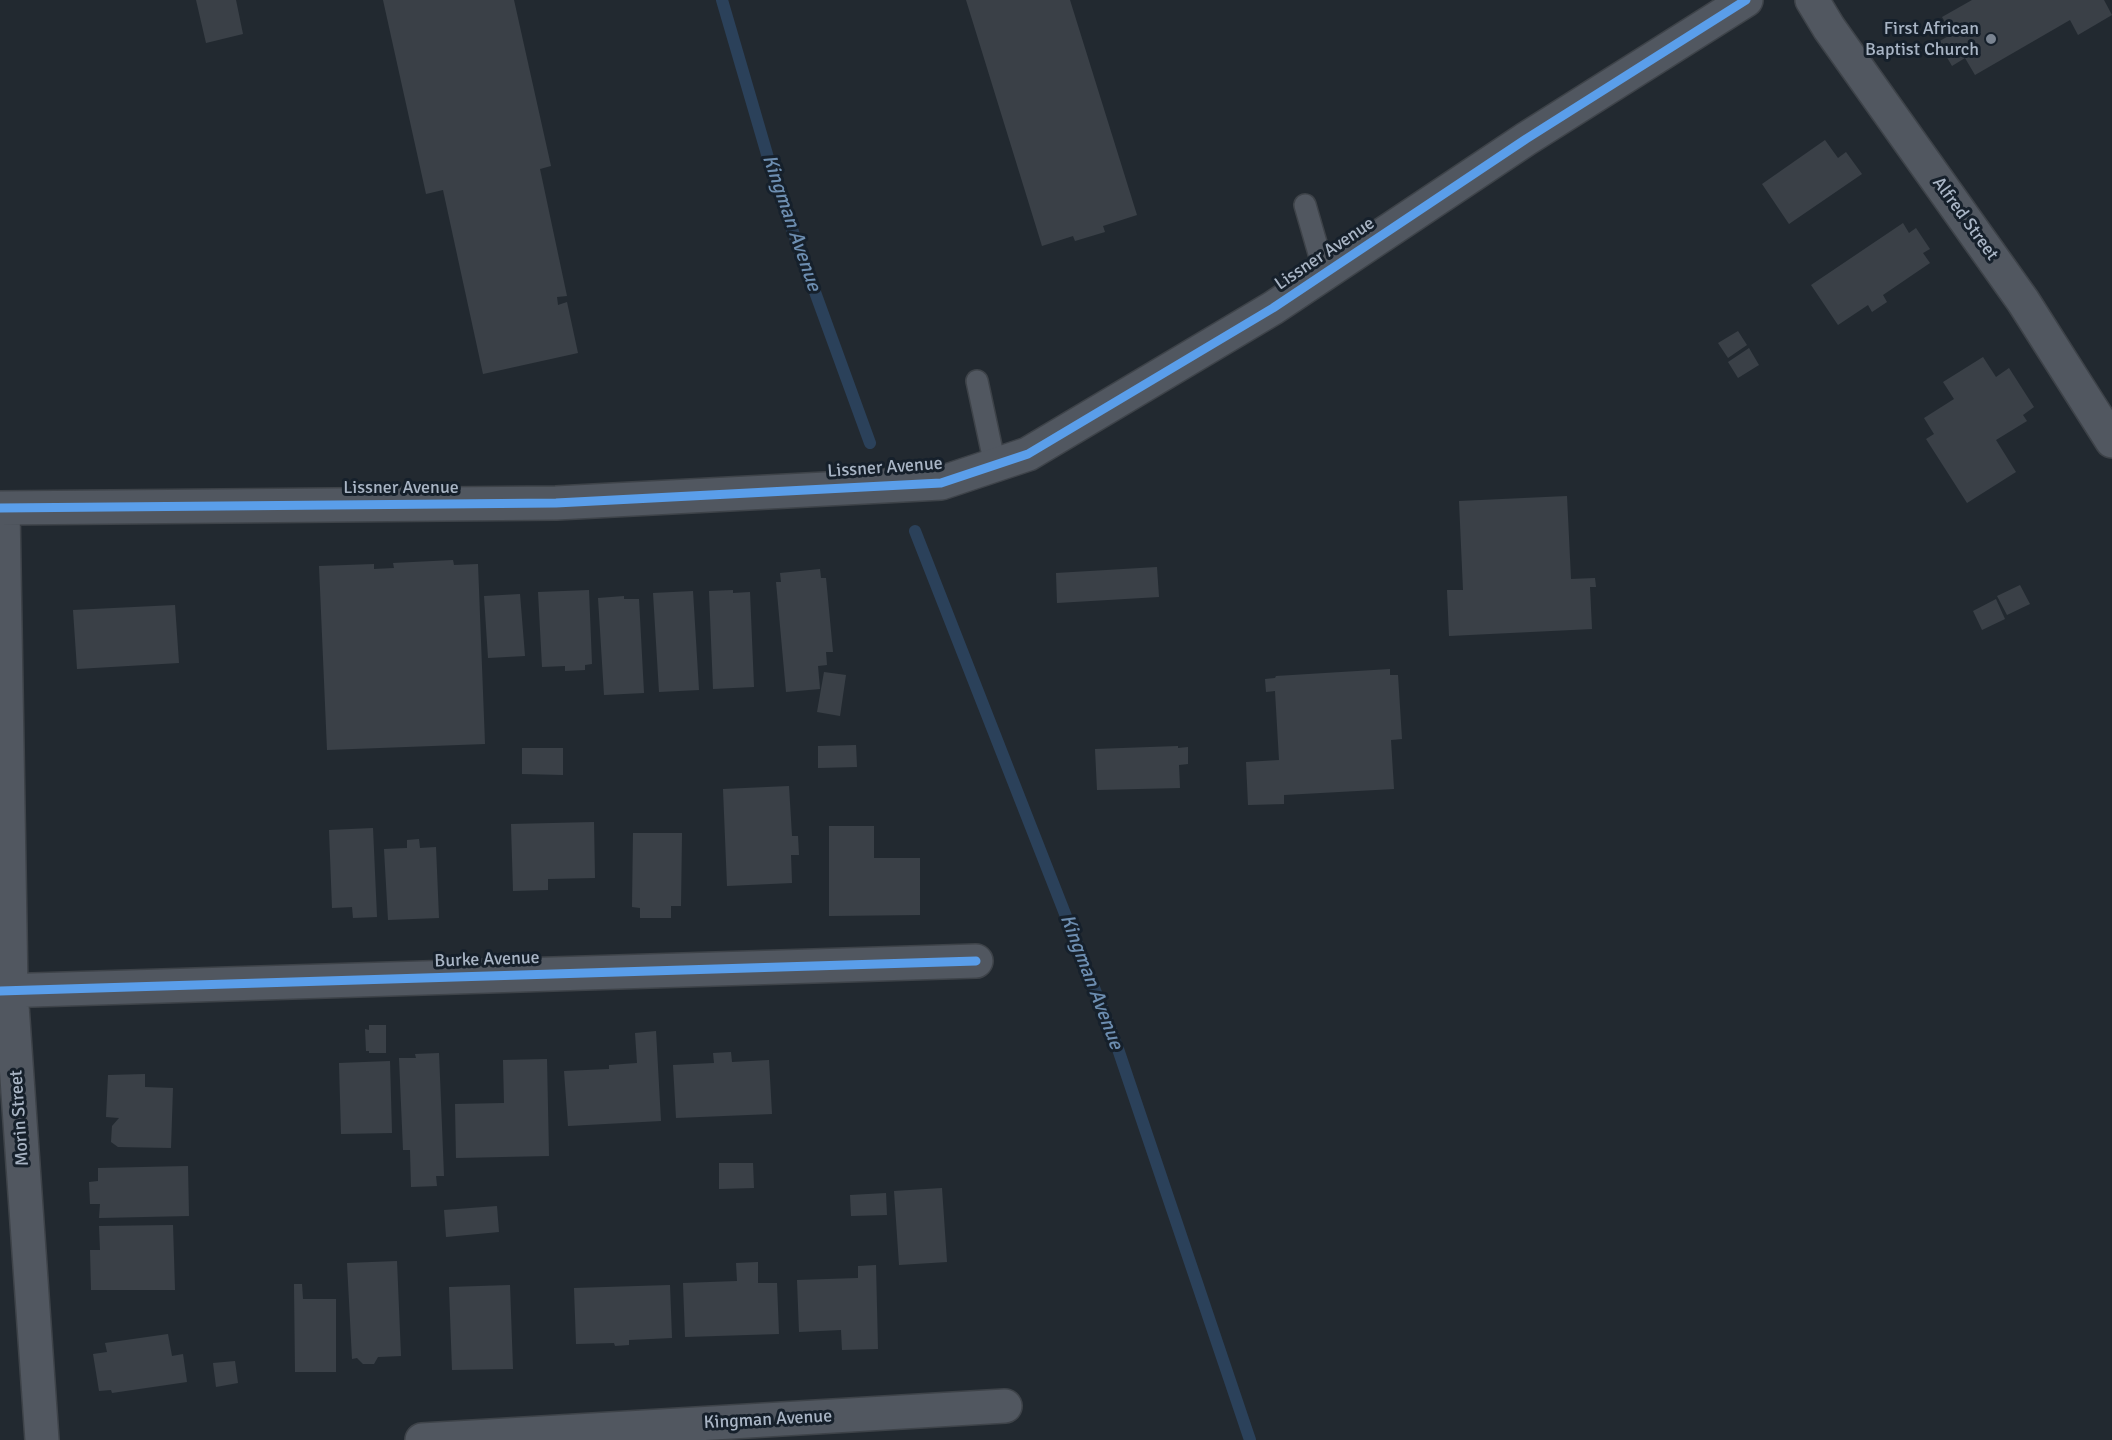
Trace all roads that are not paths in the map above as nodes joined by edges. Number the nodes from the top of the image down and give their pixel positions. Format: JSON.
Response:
{"nodes":[{"id":1,"x":1746,"y":0,"type":"edge"},
{"id":2,"x":1812,"y":0,"type":"edge"},
{"id":3,"x":1305,"y":205,"type":"dead end"},
{"id":4,"x":1324,"y":274,"type":"junction"},
{"id":5,"x":977,"y":381,"type":"dead end"},
{"id":6,"x":2112,"y":441,"type":"edge"},
{"id":7,"x":995,"y":465,"type":"junction"},
{"id":8,"x":2,"y":508,"type":"edge"},
{"id":9,"x":976,"y":961,"type":"dead end"},
{"id":10,"x":6,"y":991,"type":"edge"},
{"id":11,"x":1005,"y":1406,"type":"dead end"},
{"id":12,"x":42,"y":1440,"type":"edge"},
{"id":13,"x":422,"y":1440,"type":"edge"}],
"edges":[{"from":1,"to":4,"type":"street","name":"Lissner Avenue"},
{"from":2,"to":6,"type":"street","name":"Alfred Street"},
{"from":3,"to":4,"type":"lane"},
{"from":4,"to":7,"type":"street","name":"Lissner Avenue"},
{"from":5,"to":7,"type":"lane"},
{"from":7,"to":8,"type":"street","name":"Lissner Avenue"},
{"from":8,"to":10,"type":"street","name":"Morin Street"},
{"from":9,"to":10,"type":"street","name":"Burke Avenue"},
{"from":10,"to":12,"type":"street","name":"Morin Street"},
{"from":11,"to":13,"type":"street","name":"Kingman Avenue"}]}
